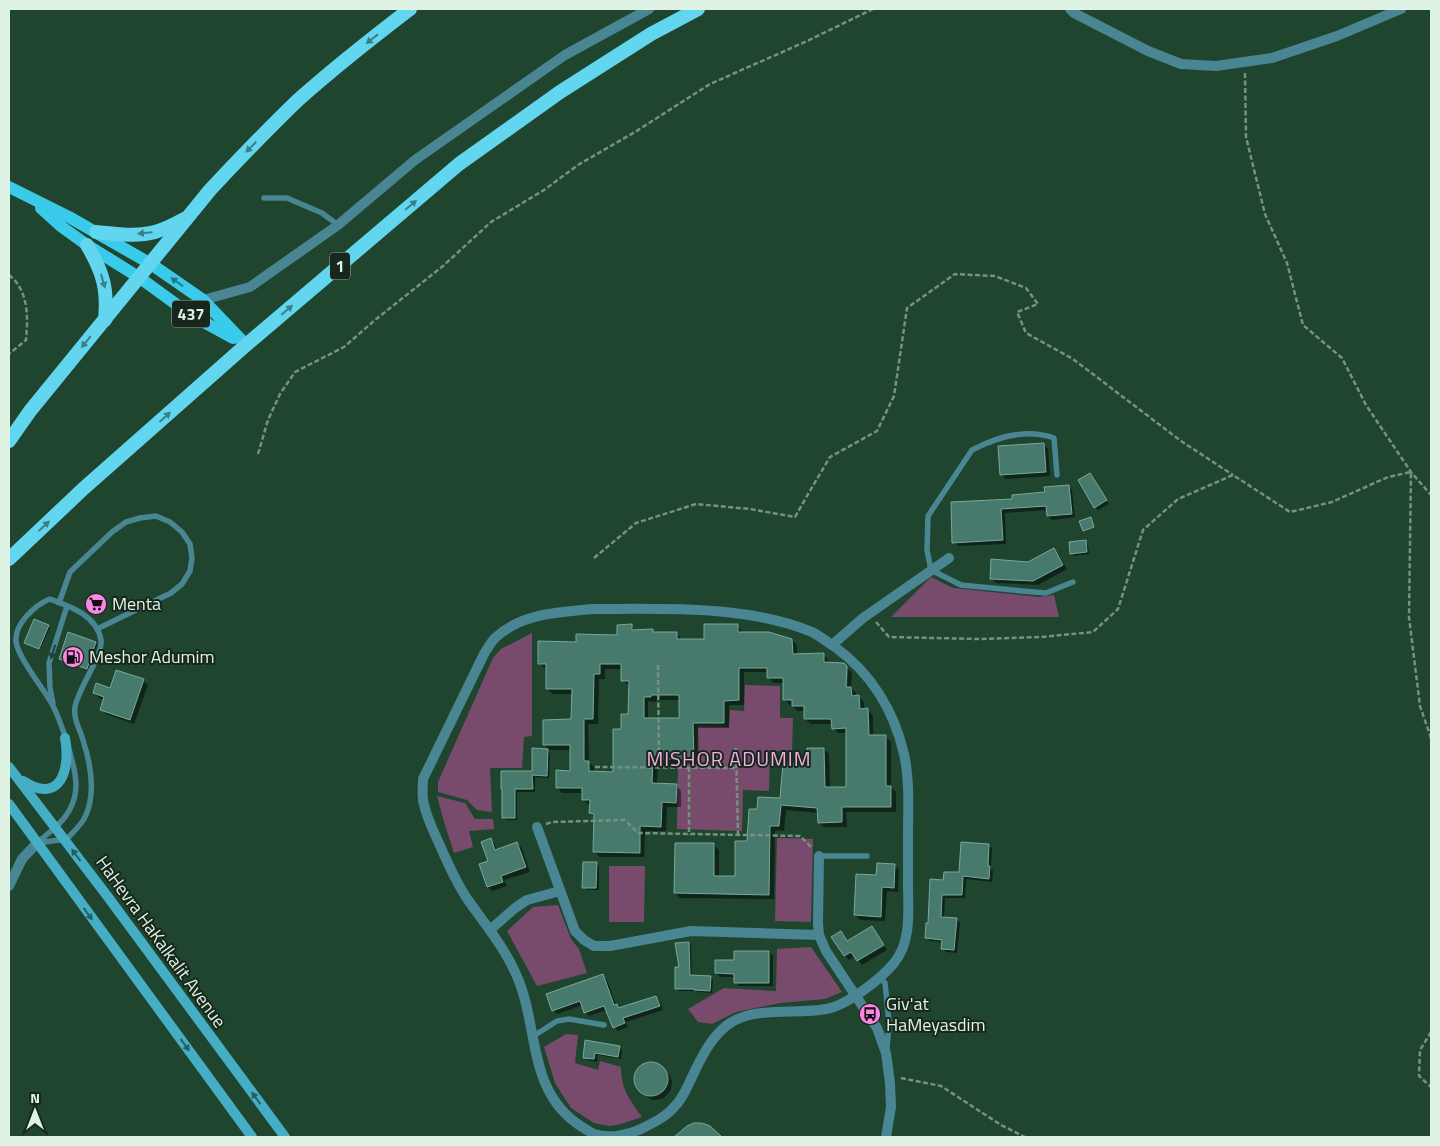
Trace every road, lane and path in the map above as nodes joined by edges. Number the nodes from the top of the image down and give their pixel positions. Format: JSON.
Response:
{"nodes":[{"id":1,"x":410,"y":9,"type":"edge"},
{"id":2,"x":649,"y":9,"type":"edge"},
{"id":3,"x":698,"y":9,"type":"edge"},
{"id":4,"x":873,"y":9,"type":"edge"},
{"id":5,"x":1070,"y":9,"type":"edge"},
{"id":6,"x":1401,"y":9,"type":"edge"},
{"id":7,"x":1245,"y":62,"type":"junction"},
{"id":8,"x":9,"y":188,"type":"edge"},
{"id":9,"x":264,"y":198,"type":"dead end"},
{"id":10,"x":32,"y":199,"type":"junction"},
{"id":11,"x":189,"y":216,"type":"junction"},
{"id":12,"x":338,"y":224,"type":"junction"},
{"id":13,"x":96,"y":232,"type":"junction"},
{"id":14,"x":87,"y":245,"type":"junction"},
{"id":15,"x":151,"y":264,"type":"junction"},
{"id":16,"x":9,"y":275,"type":"edge"},
{"id":17,"x":140,"y":278,"type":"junction"},
{"id":18,"x":203,"y":300,"type":"junction"},
{"id":19,"x":105,"y":320,"type":"junction"},
{"id":20,"x":246,"y":345,"type":"junction"},
{"id":21,"x":9,"y":354,"type":"edge"},
{"id":22,"x":9,"y":441,"type":"edge"},
{"id":23,"x":258,"y":454,"type":"dead end"},
{"id":24,"x":1411,"y":472,"type":"junction"},
{"id":25,"x":1057,"y":475,"type":"dead end"},
{"id":26,"x":1233,"y":475,"type":"junction"},
{"id":27,"x":1431,"y":495,"type":"edge"},
{"id":28,"x":594,"y":558,"type":"dead end"},
{"id":29,"x":949,"y":558,"type":"dead end"},
{"id":30,"x":9,"y":559,"type":"edge"},
{"id":31,"x":931,"y":570,"type":"junction"},
{"id":32,"x":1073,"y":582,"type":"dead end"},
{"id":33,"x":59,"y":603,"type":"junction"},
{"id":34,"x":67,"y":606,"type":"junction"},
{"id":35,"x":869,"y":614,"type":"junction"},
{"id":36,"x":97,"y":629,"type":"junction"},
{"id":37,"x":832,"y":645,"type":"junction"},
{"id":38,"x":658,"y":665,"type":"dead end"},
{"id":39,"x":55,"y":710,"type":"junction"},
{"id":40,"x":65,"y":738,"type":"junction"},
{"id":41,"x":1431,"y":738,"type":"edge"},
{"id":42,"x":736,"y":748,"type":"dead end"},
{"id":43,"x":9,"y":767,"type":"edge"},
{"id":44,"x":595,"y":767,"type":"dead end"},
{"id":45,"x":659,"y":767,"type":"junction"},
{"id":46,"x":689,"y":767,"type":"junction"},
{"id":47,"x":736,"y":768,"type":"junction"},
{"id":48,"x":16,"y":777,"type":"junction"},
{"id":49,"x":9,"y":804,"type":"edge"},
{"id":50,"x":537,"y":826,"type":"joint"},
{"id":51,"x":55,"y":828,"type":"junction"},
{"id":52,"x":689,"y":834,"type":"junction"},
{"id":53,"x":738,"y":834,"type":"junction"},
{"id":54,"x":66,"y":840,"type":"junction"},
{"id":55,"x":37,"y":843,"type":"junction"},
{"id":56,"x":819,"y":856,"type":"junction"},
{"id":57,"x":867,"y":856,"type":"dead end"},
{"id":58,"x":9,"y":886,"type":"edge"},
{"id":59,"x":560,"y":891,"type":"junction"},
{"id":60,"x":490,"y":930,"type":"junction"},
{"id":61,"x":819,"y":935,"type":"junction"},
{"id":62,"x":879,"y":978,"type":"junction"},
{"id":63,"x":856,"y":995,"type":"junction"},
{"id":64,"x":604,"y":1025,"type":"dead end"},
{"id":65,"x":1431,"y":1032,"type":"edge"},
{"id":66,"x":532,"y":1037,"type":"junction"},
{"id":67,"x":887,"y":1058,"type":"junction"},
{"id":68,"x":889,"y":1076,"type":"junction"},
{"id":69,"x":1431,"y":1087,"type":"edge"},
{"id":70,"x":252,"y":1137,"type":"edge"},
{"id":71,"x":285,"y":1137,"type":"edge"},
{"id":72,"x":886,"y":1137,"type":"edge"},
{"id":73,"x":1025,"y":1137,"type":"edge"}],
"edges":[{"from":1,"to":11,"type":"highway","one_way":true},
{"from":2,"to":12,"type":"street"},
{"from":20,"to":3,"type":"highway","number":"1","one_way":true},
{"from":4,"to":23,"type":"path"},
{"from":5,"to":7,"type":"street"},
{"from":6,"to":7,"type":"street"},
{"from":7,"to":24,"type":"path"},
{"from":8,"to":10,"type":"main road","number":"437"},
{"from":9,"to":12,"type":"lane"},
{"from":10,"to":13,"type":"main road","number":"437"},
{"from":10,"to":14,"type":"main road","number":"437"},
{"from":11,"to":13,"type":"highway","one_way":true},
{"from":11,"to":15,"type":"highway"},
{"from":12,"to":18,"type":"street"},
{"from":13,"to":15,"type":"main road","number":"437"},
{"from":14,"to":17,"type":"main road","number":"437"},
{"from":14,"to":19,"type":"highway","one_way":true},
{"from":15,"to":17,"type":"highway"},
{"from":18,"to":15,"type":"main road","number":"437","one_way":true},
{"from":16,"to":21,"type":"path"},
{"from":17,"to":19,"type":"highway"},
{"from":17,"to":20,"type":"main road","number":"437"},
{"from":18,"to":20,"type":"main road","number":"437"},
{"from":19,"to":22,"type":"highway","one_way":true},
{"from":30,"to":20,"type":"highway","number":"1","one_way":true},
{"from":24,"to":26,"type":"path"},
{"from":24,"to":27,"type":"path"},
{"from":24,"to":41,"type":"path"},
{"from":25,"to":31,"type":"lane"},
{"from":26,"to":28,"type":"path"},
{"from":26,"to":35,"type":"path"},
{"from":29,"to":31,"type":"street"},
{"from":31,"to":32,"type":"lane"},
{"from":31,"to":35,"type":"street"},
{"from":33,"to":34,"type":"lane"},
{"from":33,"to":36,"type":"lane"},
{"from":33,"to":39,"type":"lane"},
{"from":34,"to":36,"type":"lane"},
{"from":34,"to":39,"type":"lane","one_way":true},
{"from":35,"to":37,"type":"street"},
{"from":36,"to":54,"type":"lane"},
{"from":37,"to":60,"type":"street"},
{"from":37,"to":62,"type":"street"},
{"from":38,"to":45,"type":"path"},
{"from":39,"to":40,"type":"lane"},
{"from":40,"to":48,"type":"main road"},
{"from":40,"to":51,"type":"lane"},
{"from":42,"to":47,"type":"path"},
{"from":43,"to":48,"type":"main road","name":"HaHevra HaKalkalit Avenue"},
{"from":44,"to":45,"type":"path"},
{"from":45,"to":46,"type":"path"},
{"from":46,"to":47,"type":"path"},
{"from":46,"to":52,"type":"path"},
{"from":47,"to":53,"type":"path"},
{"from":48,"to":51,"type":"main road","name":"HaHevra HaKalkalit Avenue"},
{"from":49,"to":55,"type":"main road"},
{"from":50,"to":52,"type":"path"},
{"from":50,"to":59,"type":"street"},
{"from":51,"to":54,"type":"main road","name":"HaHevra HaKalkalit Avenue"},
{"from":51,"to":55,"type":"lane"},
{"from":52,"to":53,"type":"path"},
{"from":53,"to":56,"type":"path"},
{"from":54,"to":55,"type":"lane"},
{"from":71,"to":54,"type":"main road","name":"HaHevra HaKalkalit Avenue","one_way":true},
{"from":55,"to":58,"type":"street"},
{"from":55,"to":70,"type":"main road","one_way":true},
{"from":56,"to":57,"type":"lane"},
{"from":56,"to":61,"type":"street"},
{"from":59,"to":60,"type":"street"},
{"from":59,"to":61,"type":"street"},
{"from":60,"to":66,"type":"street"},
{"from":61,"to":63,"type":"street"},
{"from":62,"to":63,"type":"street"},
{"from":62,"to":67,"type":"lane"},
{"from":63,"to":66,"type":"street"},
{"from":63,"to":67,"type":"street"},
{"from":64,"to":66,"type":"lane"},
{"from":65,"to":69,"type":"path"},
{"from":67,"to":68,"type":"street"},
{"from":68,"to":72,"type":"street"},
{"from":68,"to":73,"type":"path"}]}
